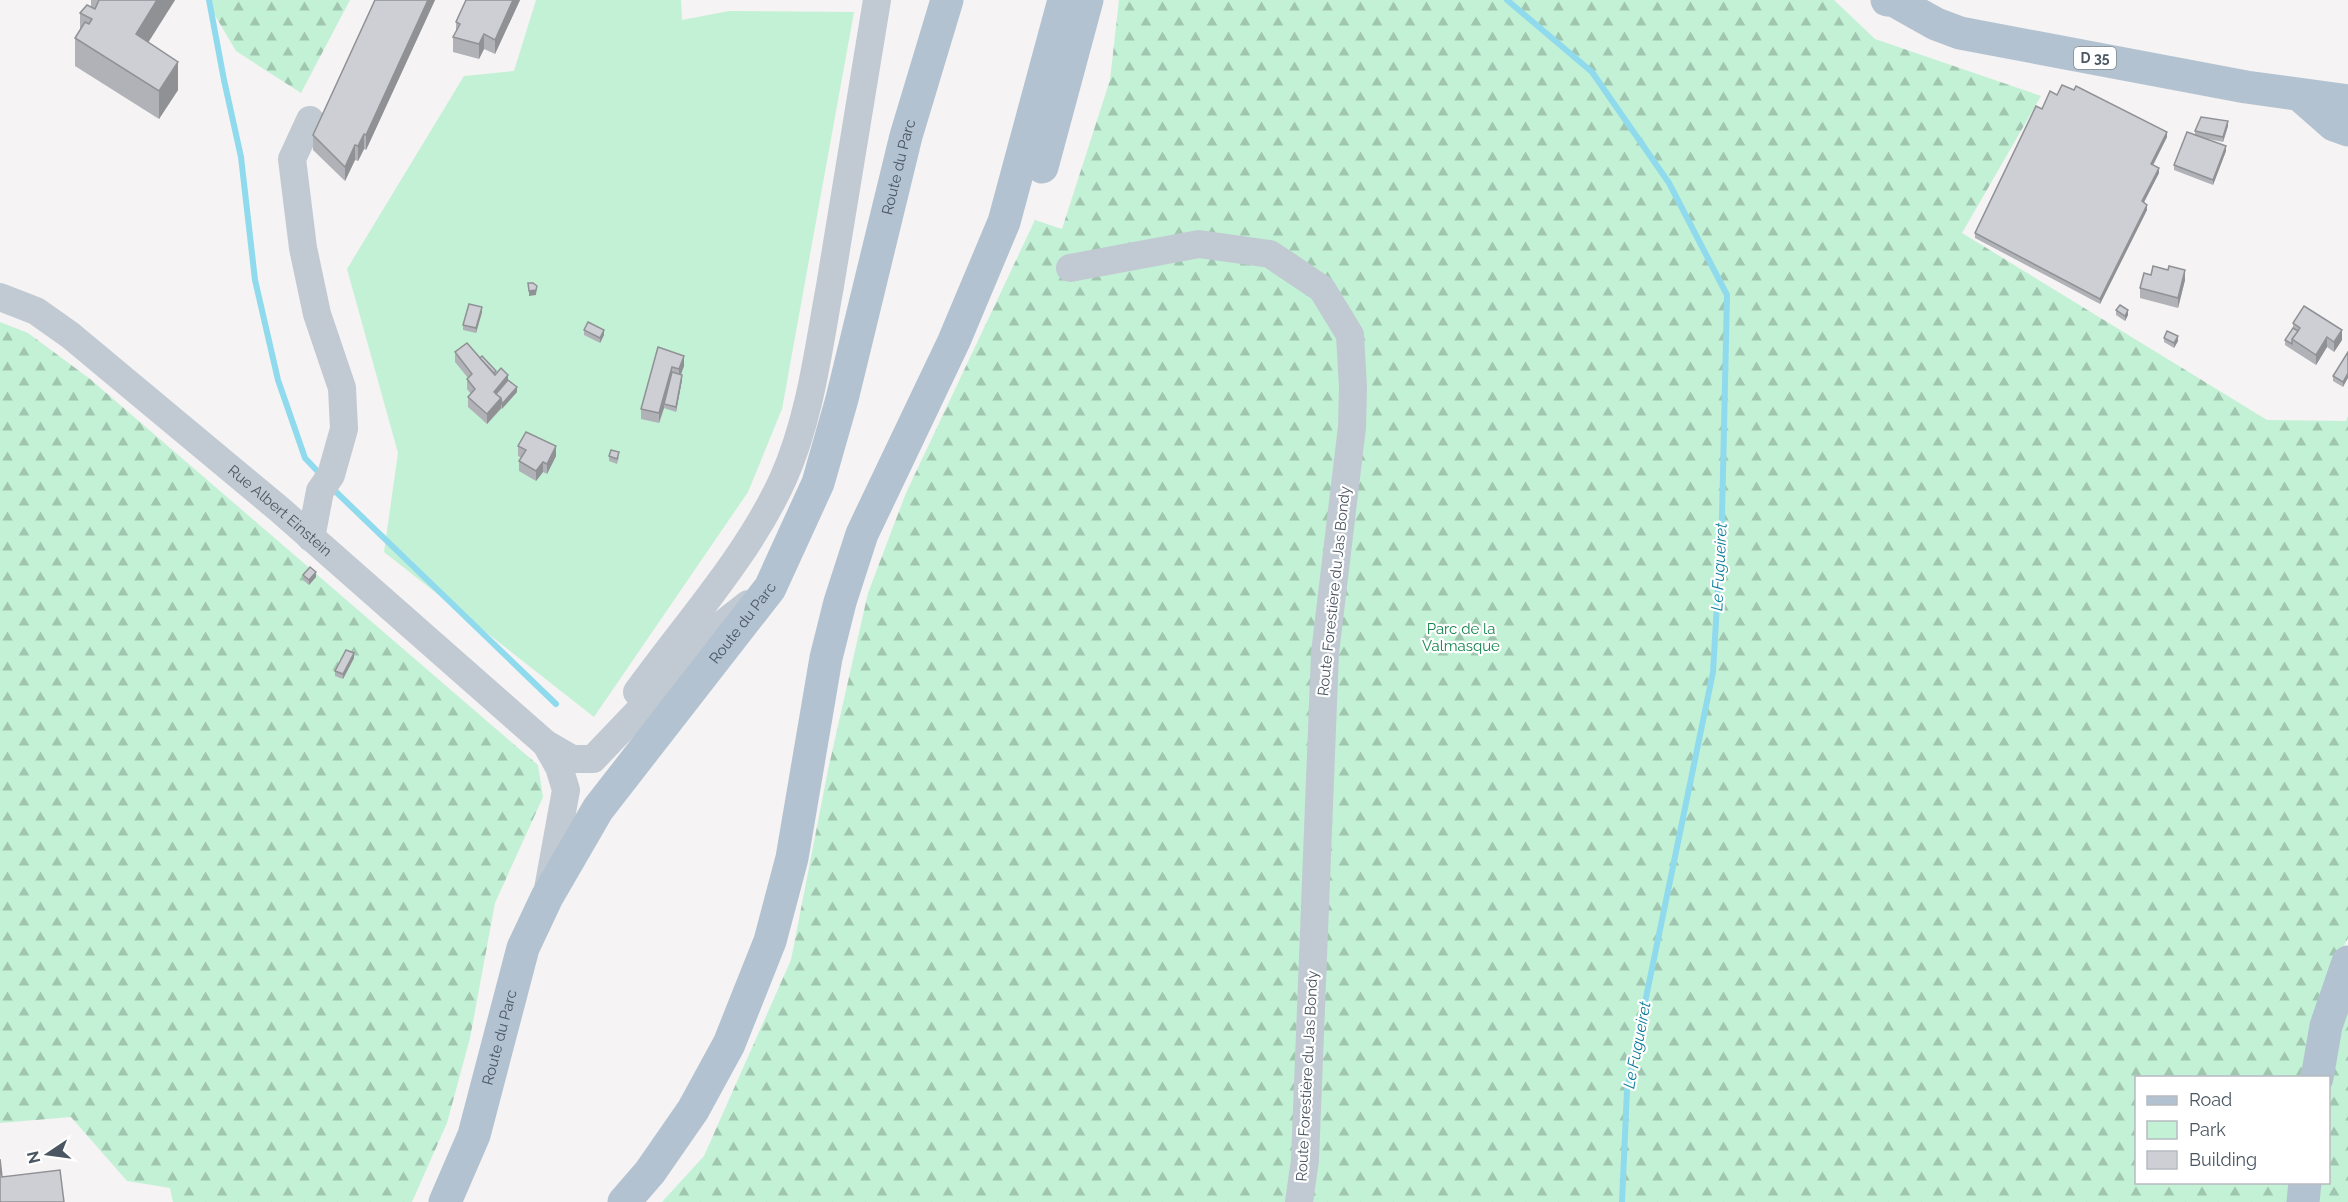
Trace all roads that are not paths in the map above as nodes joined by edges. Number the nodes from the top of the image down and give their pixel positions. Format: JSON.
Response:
{"nodes":[{"id":1,"x":878,"y":0,"type":"edge"},
{"id":2,"x":925,"y":0,"type":"edge"},
{"id":3,"x":947,"y":0,"type":"edge"},
{"id":4,"x":1064,"y":0,"type":"edge"},
{"id":5,"x":1082,"y":0,"type":"edge"},
{"id":6,"x":1087,"y":0,"type":"edge"},
{"id":7,"x":1892,"y":0,"type":"edge"},
{"id":8,"x":1077,"y":32,"type":"junction"},
{"id":9,"x":2301,"y":96,"type":"junction"},
{"id":10,"x":2348,"y":101,"type":"edge"},
{"id":11,"x":310,"y":120,"type":"dead end"},
{"id":12,"x":2348,"y":130,"type":"edge"},
{"id":13,"x":906,"y":136,"type":"junction"},
{"id":14,"x":1070,"y":268,"type":"dead end"},
{"id":15,"x":0,"y":297,"type":"edge"},
{"id":16,"x":934,"y":381,"type":"junction"},
{"id":17,"x":325,"y":483,"type":"junction"},
{"id":18,"x":279,"y":509,"type":"junction"},
{"id":19,"x":311,"y":538,"type":"junction"},
{"id":20,"x":770,"y":588,"type":"junction"},
{"id":21,"x":546,"y":744,"type":"junction"},
{"id":22,"x":547,"y":897,"type":"junction"},
{"id":23,"x":2348,"y":962,"type":"edge"},
{"id":24,"x":2317,"y":1076,"type":"edge"},
{"id":25,"x":2305,"y":1184,"type":"edge"},
{"id":26,"x":445,"y":1202,"type":"edge"},
{"id":27,"x":624,"y":1202,"type":"edge"},
{"id":28,"x":1299,"y":1202,"type":"edge"},
{"id":29,"x":2303,"y":1202,"type":"edge"}],
"edges":[{"from":1,"to":21,"type":"street"},
{"from":2,"to":13,"type":"main road"},
{"from":3,"to":13,"type":"main road","name":"Route du Parc"},
{"from":4,"to":16,"type":"main road"},
{"from":5,"to":8,"type":"main road"},
{"from":6,"to":8,"type":"main road"},
{"from":7,"to":9,"type":"main road","number":"D 35"},
{"from":8,"to":16,"type":"main road"},
{"from":9,"to":10,"type":"main road","number":"D 35"},
{"from":9,"to":12,"type":"main road"},
{"from":11,"to":17,"type":"street"},
{"from":13,"to":20,"type":"main road","name":"Route du Parc"},
{"from":14,"to":28,"type":"street","name":"Route Forestière du Jas Bondy"},
{"from":15,"to":18,"type":"street","name":"Rue Albert Einstein"},
{"from":16,"to":27,"type":"main road"},
{"from":17,"to":18,"type":"street"},
{"from":17,"to":19,"type":"street"},
{"from":18,"to":19,"type":"street","name":"Rue Albert Einstein"},
{"from":19,"to":21,"type":"street","name":"Rue Albert Einstein"},
{"from":20,"to":21,"type":"street"},
{"from":20,"to":22,"type":"main road","name":"Route du Parc"},
{"from":21,"to":22,"type":"street"},
{"from":22,"to":26,"type":"main road","name":"Route du Parc"},
{"from":23,"to":24,"type":"main road"},
{"from":25,"to":29,"type":"main road"}]}
